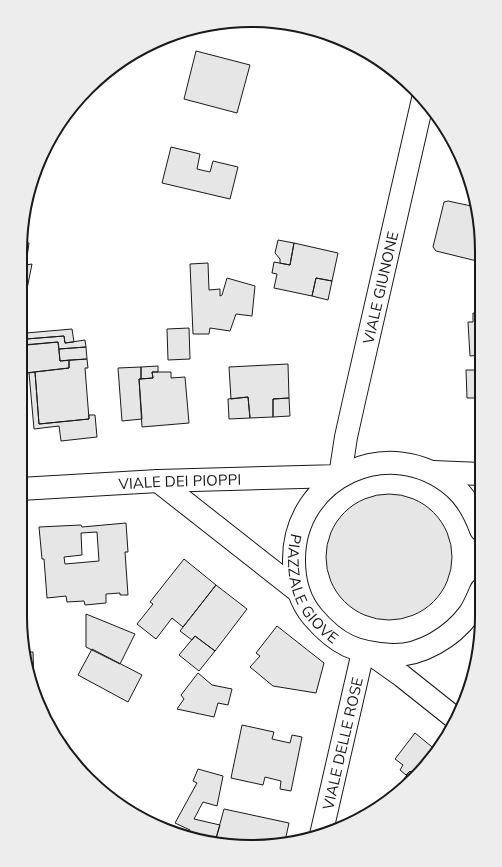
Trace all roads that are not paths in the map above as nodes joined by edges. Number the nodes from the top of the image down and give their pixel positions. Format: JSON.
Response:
{"nodes":[{"id":1,"x":421,"y":106,"type":"edge"},
{"id":2,"x":432,"y":472,"type":"junction"},
{"id":3,"x":475,"y":474,"type":"edge"},
{"id":4,"x":340,"y":476,"type":"junction"},
{"id":5,"x":158,"y":481,"type":"junction"},
{"id":6,"x":27,"y":488,"type":"edge"},
{"id":7,"x":475,"y":515,"type":"edge"},
{"id":8,"x":298,"y":591,"type":"junction"},
{"id":9,"x":475,"y":604,"type":"edge"},
{"id":10,"x":367,"y":653,"type":"junction"},
{"id":11,"x":452,"y":716,"type":"edge"},
{"id":12,"x":323,"y":828,"type":"edge"}],
"edges":[{"from":1,"to":4,"type":"street","name":"VIALE GIUNONE"},
{"from":2,"to":3,"type":"street"},
{"from":2,"to":4,"type":"street","name":"PIAZZALE GIOVE"},
{"from":2,"to":7,"type":"street","name":"PIAZZALE GIOVE"},
{"from":4,"to":5,"type":"street","name":"VIALE DEI PIOPPI"},
{"from":4,"to":8,"type":"street","name":"PIAZZALE GIOVE"},
{"from":5,"to":6,"type":"street","name":"VIALE DEI PIOPPI"},
{"from":5,"to":8,"type":"street"},
{"from":8,"to":10,"type":"street","name":"PIAZZALE GIOVE"},
{"from":9,"to":10,"type":"street","name":"PIAZZALE GIOVE"},
{"from":10,"to":11,"type":"street"},
{"from":10,"to":12,"type":"street","name":"VIALE DELLE ROSE"}]}
